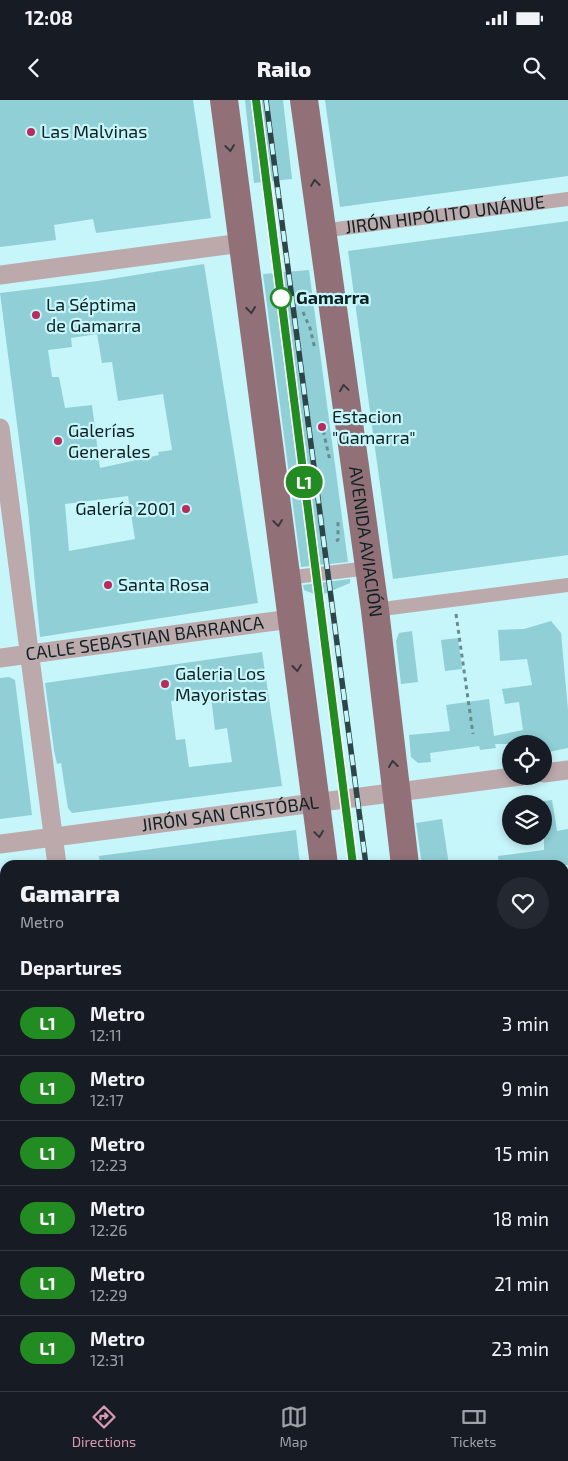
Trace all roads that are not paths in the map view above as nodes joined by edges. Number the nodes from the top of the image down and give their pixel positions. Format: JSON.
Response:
{"nodes":[{"id":1,"x":224,"y":100,"type":"edge"},
{"id":2,"x":304,"y":100,"type":"edge"},
{"id":3,"x":568,"y":199,"type":"edge"},
{"id":4,"x":321,"y":231,"type":"junction"},
{"id":5,"x":242,"y":243,"type":"junction"},
{"id":6,"x":0,"y":275,"type":"edge"},
{"id":7,"x":0,"y":428,"type":"edge"},
{"id":8,"x":369,"y":568,"type":"junction"},
{"id":9,"x":286,"y":578,"type":"junction"},
{"id":10,"x":568,"y":585,"type":"edge"},
{"id":11,"x":376,"y":610,"type":"junction"},
{"id":12,"x":291,"y":619,"type":"junction"},
{"id":13,"x":30,"y":654,"type":"junction"},
{"id":14,"x":0,"y":658,"type":"edge"},
{"id":15,"x":568,"y":770,"type":"edge"},
{"id":16,"x":552,"y":772,"type":"edge"},
{"id":17,"x":502,"y":778,"type":"edge"},
{"id":18,"x":396,"y":792,"type":"junction"},
{"id":19,"x":315,"y":803,"type":"junction"},
{"id":20,"x":54,"y":837,"type":"junction"},
{"id":21,"x":0,"y":844,"type":"edge"},
{"id":22,"x":56,"y":860,"type":"edge"},
{"id":23,"x":323,"y":860,"type":"edge"},
{"id":24,"x":404,"y":860,"type":"edge"}],
"edges":[{"from":1,"to":5,"type":"main road","one_way":true},
{"from":4,"to":2,"type":"main road","name":"AVENIDA AVIACIÓN","one_way":true},
{"from":3,"to":4,"type":"street","name":"JIRÓN HIPÓLITO UNÁNUE"},
{"from":8,"to":4,"type":"main road","name":"AVENIDA AVIACIÓN","one_way":true},
{"from":5,"to":6,"type":"street"},
{"from":5,"to":9,"type":"main road","one_way":true},
{"from":7,"to":13,"type":"street"},
{"from":8,"to":9,"type":"street"},
{"from":8,"to":11,"type":"main road","name":"AVENIDA AVIACIÓN"},
{"from":9,"to":12,"type":"main road"},
{"from":10,"to":11,"type":"street"},
{"from":18,"to":11,"type":"main road","name":"AVENIDA AVIACIÓN","one_way":true},
{"from":12,"to":13,"type":"street","name":"CALLE SEBASTIAN BARRANCA"},
{"from":12,"to":19,"type":"main road","one_way":true},
{"from":13,"to":14,"type":"street","name":"CALLE SEBASTIAN BARRANCA"},
{"from":13,"to":20,"type":"street"},
{"from":15,"to":16,"type":"street"},
{"from":17,"to":18,"type":"street","name":"JIRÓN SAN CRISTÓBAL"},
{"from":18,"to":19,"type":"street","name":"JIRÓN SAN CRISTÓBAL"},
{"from":18,"to":24,"type":"main road","name":"AVENIDA AVIACIÓN"},
{"from":19,"to":20,"type":"street","name":"JIRÓN SAN CRISTÓBAL"},
{"from":19,"to":23,"type":"main road","one_way":true},
{"from":20,"to":21,"type":"street","name":"JIRÓN SAN CRISTÓBAL"},
{"from":20,"to":22,"type":"street"}]}
